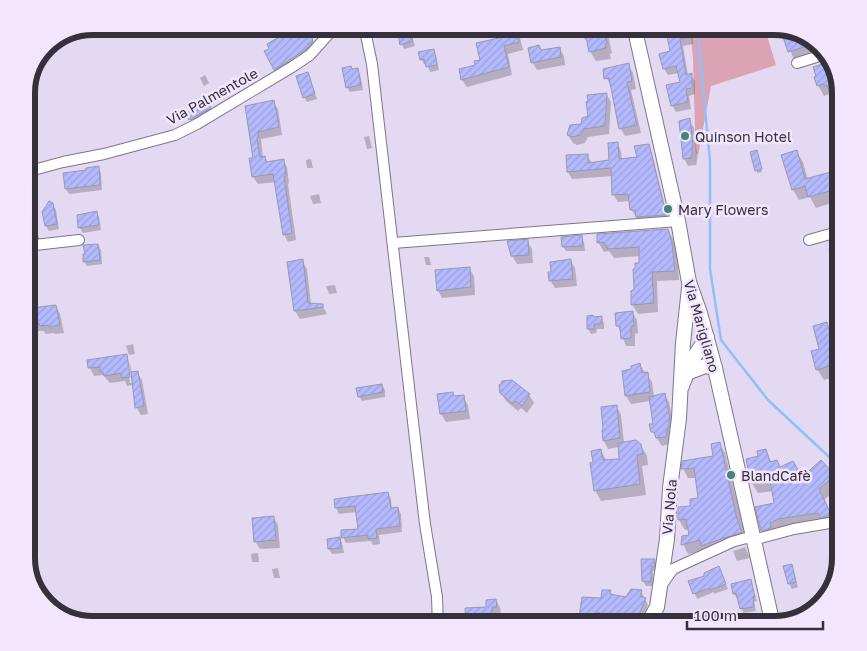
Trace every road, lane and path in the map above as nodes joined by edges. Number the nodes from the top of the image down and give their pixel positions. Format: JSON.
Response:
{"nodes":[{"id":1,"x":328,"y":35,"type":"edge"},
{"id":2,"x":366,"y":35,"type":"edge"},
{"id":3,"x":636,"y":35,"type":"edge"},
{"id":4,"x":819,"y":56,"type":"edge"},
{"id":5,"x":797,"y":63,"type":"dead end"},
{"id":6,"x":35,"y":170,"type":"edge"},
{"id":7,"x":678,"y":221,"type":"junction"},
{"id":8,"x":832,"y":234,"type":"edge"},
{"id":9,"x":79,"y":240,"type":"dead end"},
{"id":10,"x":809,"y":240,"type":"dead end"},
{"id":11,"x":393,"y":242,"type":"junction"},
{"id":12,"x":35,"y":245,"type":"edge"},
{"id":13,"x":689,"y":282,"type":"junction"},
{"id":14,"x":706,"y":334,"type":"junction"},
{"id":15,"x":683,"y":343,"type":"junction"},
{"id":16,"x":715,"y":368,"type":"junction"},
{"id":17,"x":687,"y":373,"type":"junction"},
{"id":18,"x":681,"y":387,"type":"junction"},
{"id":19,"x":832,"y":523,"type":"edge"},
{"id":20,"x":753,"y":539,"type":"junction"},
{"id":21,"x":661,"y":586,"type":"junction"},
{"id":22,"x":438,"y":616,"type":"edge"},
{"id":23,"x":652,"y":616,"type":"edge"},
{"id":24,"x":771,"y":616,"type":"edge"}],
"edges":[{"from":1,"to":6,"type":"street","name":"Via Palmentole"},
{"from":2,"to":11,"type":"street"},
{"from":3,"to":7,"type":"street","name":"Via Marigliano"},
{"from":4,"to":5,"type":"street"},
{"from":7,"to":11,"type":"street"},
{"from":7,"to":13,"type":"street","name":"Via Marigliano"},
{"from":8,"to":10,"type":"street"},
{"from":9,"to":12,"type":"street"},
{"from":11,"to":22,"type":"street"},
{"from":13,"to":14,"type":"street","name":"Via Marigliano"},
{"from":13,"to":15,"type":"street","name":"Via Nola"},
{"from":14,"to":15,"type":"street"},
{"from":14,"to":16,"type":"street","name":"Via Marigliano"},
{"from":14,"to":17,"type":"street","name":"Via Nola"},
{"from":15,"to":18,"type":"street","name":"Via Nola"},
{"from":16,"to":17,"type":"street"},
{"from":16,"to":20,"type":"street","name":"Via Marigliano"},
{"from":17,"to":18,"type":"street","name":"Via Nola"},
{"from":18,"to":21,"type":"street","name":"Via Nola"},
{"from":19,"to":20,"type":"street"},
{"from":20,"to":21,"type":"street"},
{"from":20,"to":24,"type":"street","name":"Via Marigliano"},
{"from":21,"to":23,"type":"street","name":"Via Nola"}]}
